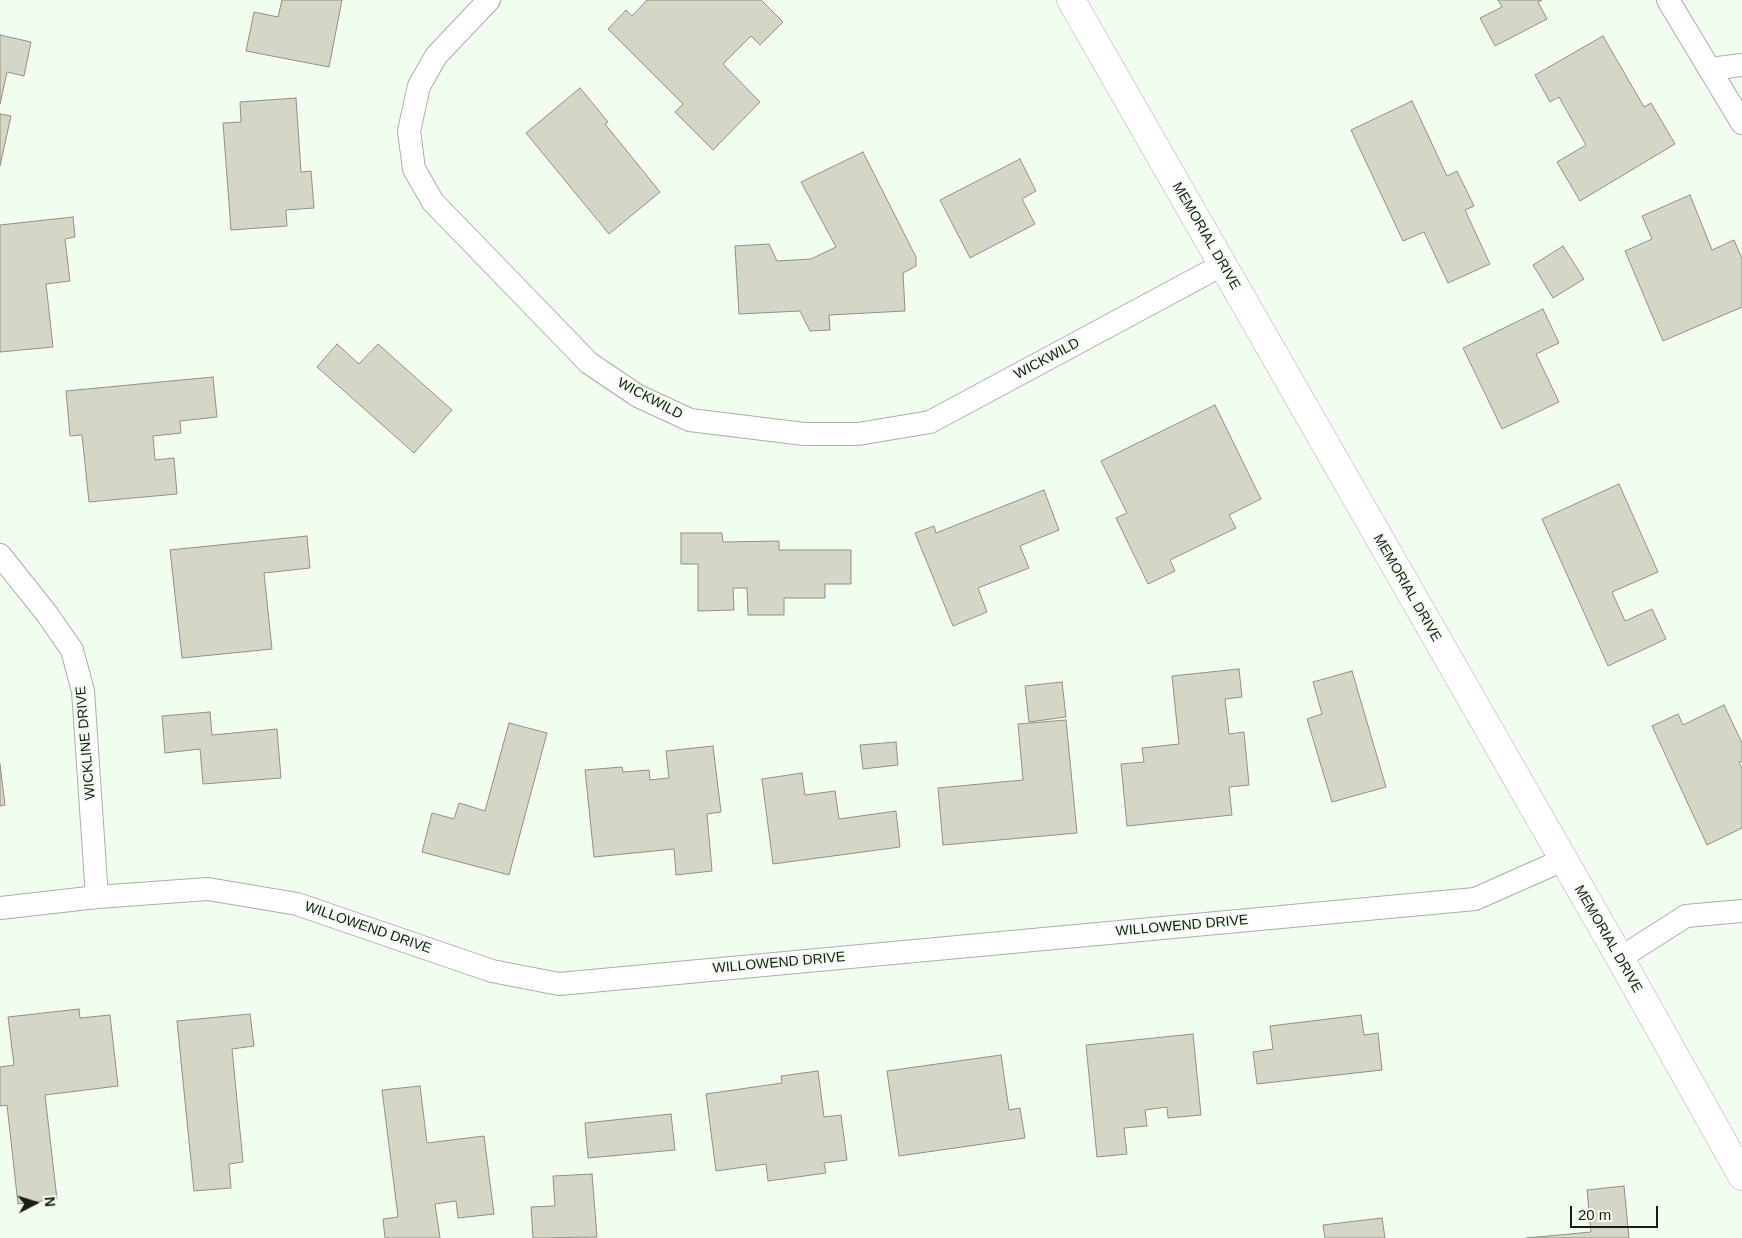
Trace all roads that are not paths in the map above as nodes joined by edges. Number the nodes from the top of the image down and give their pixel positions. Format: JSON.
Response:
{"nodes":[{"id":1,"x":489,"y":0,"type":"edge"},
{"id":2,"x":1071,"y":0,"type":"edge"},
{"id":3,"x":1668,"y":0,"type":"edge"},
{"id":4,"x":1742,"y":65,"type":"edge"},
{"id":5,"x":1710,"y":69,"type":"junction"},
{"id":6,"x":1742,"y":123,"type":"edge"},
{"id":7,"x":1222,"y":265,"type":"junction"},
{"id":8,"x":0,"y":555,"type":"edge"},
{"id":9,"x":1563,"y":860,"type":"junction"},
{"id":10,"x":97,"y":896,"type":"junction"},
{"id":11,"x":0,"y":908,"type":"edge"},
{"id":12,"x":1742,"y":911,"type":"edge"},
{"id":13,"x":1620,"y":958,"type":"junction"},
{"id":14,"x":1742,"y":1176,"type":"edge"}],
"edges":[{"from":1,"to":7,"type":"street","name":"WICKWILD"},
{"from":2,"to":7,"type":"street","name":"MEMORIAL DRIVE"},
{"from":3,"to":5,"type":"street"},
{"from":4,"to":5,"type":"street"},
{"from":5,"to":6,"type":"street"},
{"from":7,"to":9,"type":"street","name":"MEMORIAL DRIVE"},
{"from":8,"to":10,"type":"street","name":"WICKLINE DRIVE"},
{"from":9,"to":10,"type":"street","name":"WILLOWEND DRIVE"},
{"from":9,"to":13,"type":"street","name":"MEMORIAL DRIVE"},
{"from":10,"to":11,"type":"street","name":"WILLOWEND DRIVE"},
{"from":12,"to":13,"type":"street"},
{"from":13,"to":14,"type":"street","name":"MEMORIAL DRIVE"}]}
